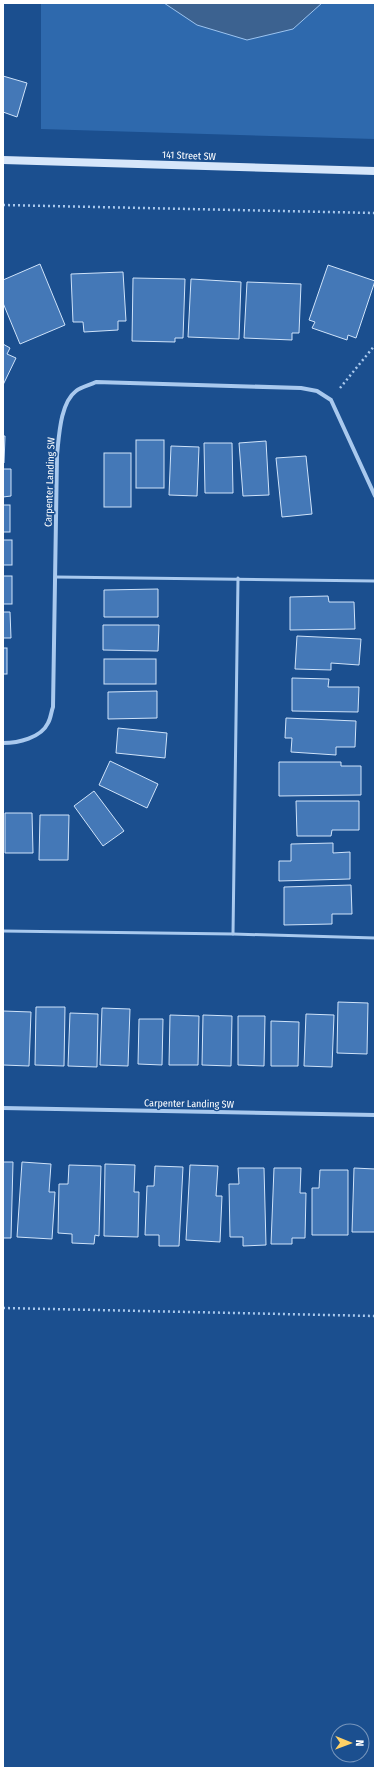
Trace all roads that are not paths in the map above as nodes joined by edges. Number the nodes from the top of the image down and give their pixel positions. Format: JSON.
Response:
{"nodes":[{"id":1,"x":3,"y":160,"type":"edge"},
{"id":2,"x":375,"y":171,"type":"edge"},
{"id":3,"x":375,"y":496,"type":"edge"},
{"id":4,"x":56,"y":577,"type":"junction"},
{"id":5,"x":238,"y":578,"type":"junction"},
{"id":6,"x":375,"y":581,"type":"edge"},
{"id":7,"x":3,"y":743,"type":"edge"},
{"id":8,"x":3,"y":931,"type":"edge"},
{"id":9,"x":233,"y":934,"type":"junction"},
{"id":10,"x":375,"y":938,"type":"edge"},
{"id":11,"x":3,"y":1108,"type":"edge"},
{"id":12,"x":375,"y":1115,"type":"edge"}],
"edges":[{"from":1,"to":2,"type":"main road","name":"141 Street SW"},
{"from":3,"to":4,"type":"street","name":"Carpenter Landing SW"},
{"from":4,"to":5,"type":"lane"},
{"from":4,"to":7,"type":"street","name":"Carpenter Landing SW"},
{"from":5,"to":6,"type":"lane"},
{"from":5,"to":9,"type":"lane"},
{"from":8,"to":9,"type":"lane"},
{"from":9,"to":10,"type":"lane"},
{"from":11,"to":12,"type":"street","name":"Carpenter Landing SW"}]}
